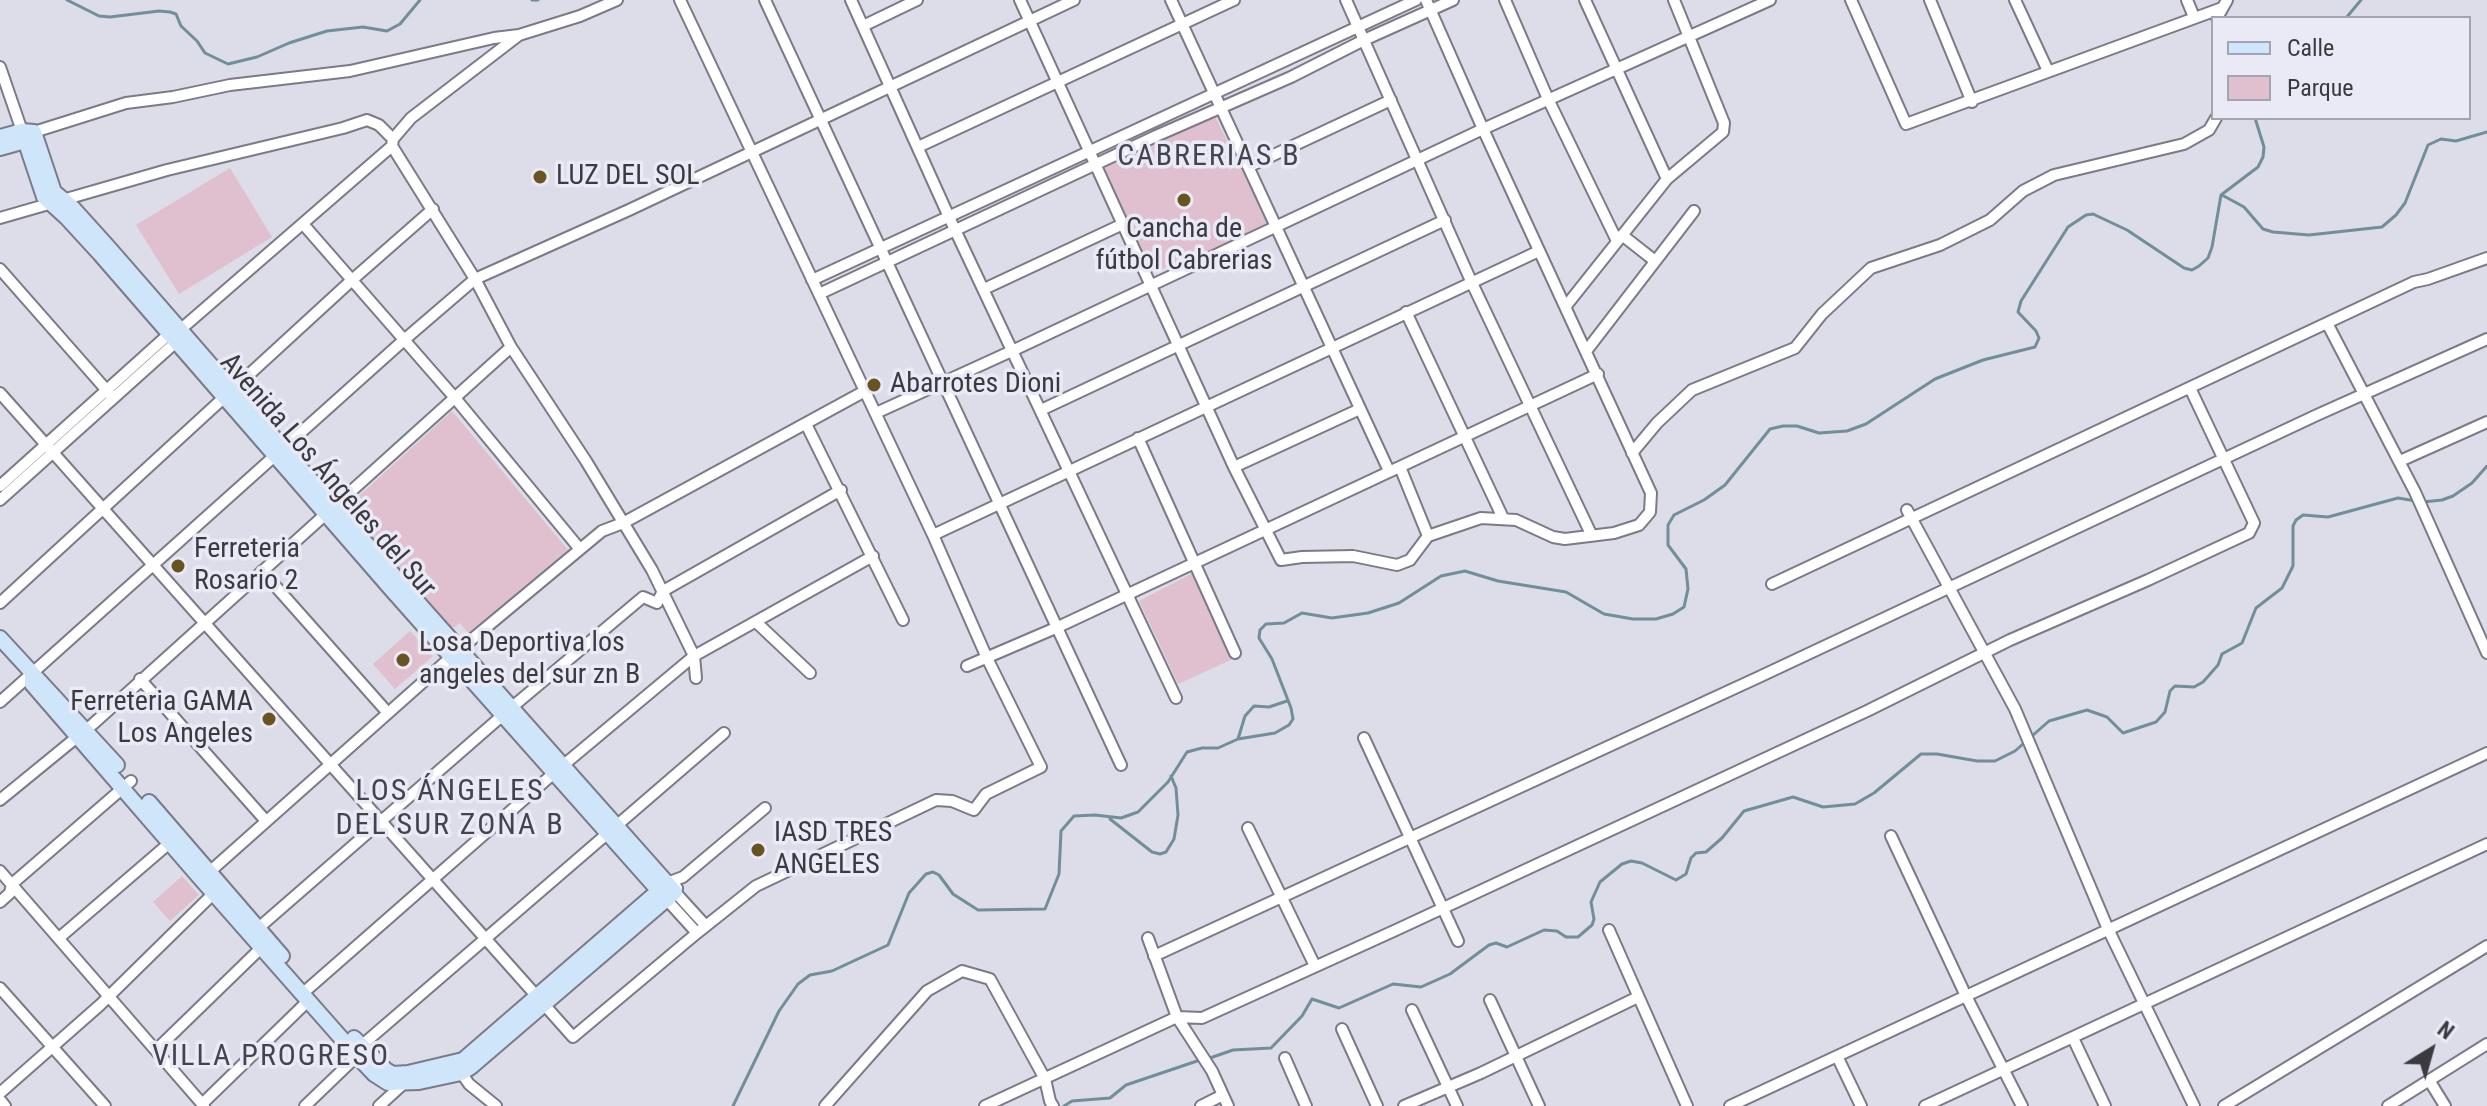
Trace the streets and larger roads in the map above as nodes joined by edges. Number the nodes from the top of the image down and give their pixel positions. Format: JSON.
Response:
{"nodes":[{"id":1,"x":617,"y":0,"type":"edge"},
{"id":2,"x":680,"y":0,"type":"edge"},
{"id":3,"x":765,"y":0,"type":"edge"},
{"id":4,"x":851,"y":0,"type":"edge"},
{"id":5,"x":917,"y":0,"type":"edge"},
{"id":6,"x":1020,"y":0,"type":"edge"},
{"id":7,"x":1074,"y":0,"type":"edge"},
{"id":8,"x":1171,"y":0,"type":"edge"},
{"id":9,"x":1234,"y":0,"type":"edge"},
{"id":10,"x":1346,"y":0,"type":"edge"},
{"id":11,"x":1416,"y":0,"type":"edge"},
{"id":12,"x":1453,"y":0,"type":"edge"},
{"id":13,"x":1505,"y":0,"type":"edge"},
{"id":14,"x":1585,"y":0,"type":"edge"},
{"id":15,"x":1674,"y":0,"type":"edge"},
{"id":16,"x":1770,"y":0,"type":"edge"},
{"id":17,"x":1851,"y":0,"type":"edge"},
{"id":18,"x":1930,"y":0,"type":"edge"},
{"id":19,"x":2015,"y":0,"type":"edge"},
{"id":20,"x":2187,"y":0,"type":"edge"},
{"id":21,"x":1428,"y":5,"type":"edge"},
{"id":22,"x":2222,"y":9,"type":"edge"},
{"id":23,"x":2194,"y":17,"type":"junction"},
{"id":24,"x":1029,"y":21,"type":"junction"},
{"id":25,"x":1182,"y":24,"type":"junction"},
{"id":26,"x":863,"y":26,"type":"junction"},
{"id":27,"x":1359,"y":28,"type":"junction"},
{"id":28,"x":519,"y":35,"type":"junction"},
{"id":29,"x":1691,"y":37,"type":"junction"},
{"id":30,"x":1364,"y":40,"type":"junction"},
{"id":31,"x":0,"y":67,"type":"edge"},
{"id":32,"x":1616,"y":70,"type":"junction"},
{"id":33,"x":2048,"y":71,"type":"junction"},
{"id":34,"x":1056,"y":83,"type":"junction"},
{"id":35,"x":891,"y":86,"type":"junction"},
{"id":36,"x":1215,"y":94,"type":"junction"},
{"id":37,"x":1548,"y":99,"type":"junction"},
{"id":38,"x":1391,"y":100,"type":"junction"},
{"id":39,"x":1972,"y":102,"type":"junction"},
{"id":40,"x":1221,"y":107,"type":"junction"},
{"id":41,"x":822,"y":119,"type":"junction"},
{"id":42,"x":2215,"y":120,"type":"edge"},
{"id":43,"x":1483,"y":129,"type":"junction"},
{"id":44,"x":27,"y":135,"type":"junction"},
{"id":45,"x":0,"y":137,"type":"edge"},
{"id":46,"x":393,"y":143,"type":"junction"},
{"id":47,"x":918,"y":147,"type":"junction"},
{"id":48,"x":0,"y":148,"type":"edge"},
{"id":49,"x":752,"y":151,"type":"junction"},
{"id":50,"x":1089,"y":152,"type":"junction"},
{"id":51,"x":1418,"y":160,"type":"junction"},
{"id":52,"x":1095,"y":165,"type":"junction"},
{"id":53,"x":1250,"y":166,"type":"junction"},
{"id":54,"x":1667,"y":179,"type":"junction"},
{"id":55,"x":56,"y":202,"type":"junction"},
{"id":56,"x":433,"y":209,"type":"junction"},
{"id":57,"x":1694,"y":211,"type":"dead end"},
{"id":58,"x":949,"y":217,"type":"junction"},
{"id":59,"x":0,"y":218,"type":"edge"},
{"id":60,"x":1445,"y":220,"type":"junction"},
{"id":61,"x":303,"y":224,"type":"junction"},
{"id":62,"x":1123,"y":224,"type":"junction"},
{"id":63,"x":1277,"y":226,"type":"junction"},
{"id":64,"x":956,"y":230,"type":"junction"},
{"id":65,"x":1620,"y":238,"type":"junction"},
{"id":66,"x":882,"y":249,"type":"junction"},
{"id":67,"x":1539,"y":251,"type":"junction"},
{"id":68,"x":2487,"y":258,"type":"edge"},
{"id":69,"x":1655,"y":261,"type":"junction"},
{"id":70,"x":888,"y":263,"type":"junction"},
{"id":71,"x":0,"y":269,"type":"edge"},
{"id":72,"x":475,"y":279,"type":"junction"},
{"id":73,"x":352,"y":280,"type":"junction"},
{"id":74,"x":812,"y":280,"type":"junction"},
{"id":75,"x":1471,"y":281,"type":"junction"},
{"id":76,"x":1151,"y":286,"type":"junction"},
{"id":77,"x":1306,"y":287,"type":"junction"},
{"id":78,"x":984,"y":289,"type":"junction"},
{"id":79,"x":819,"y":294,"type":"junction"},
{"id":80,"x":1566,"y":306,"type":"junction"},
{"id":81,"x":1406,"y":312,"type":"junction"},
{"id":82,"x":2327,"y":323,"type":"junction"},
{"id":83,"x":175,"y":335,"type":"junction"},
{"id":84,"x":2487,"y":339,"type":"edge"},
{"id":85,"x":404,"y":340,"type":"junction"},
{"id":86,"x":1180,"y":346,"type":"junction"},
{"id":87,"x":511,"y":347,"type":"junction"},
{"id":88,"x":1331,"y":349,"type":"junction"},
{"id":89,"x":1014,"y":350,"type":"junction"},
{"id":90,"x":1587,"y":350,"type":"junction"},
{"id":91,"x":1598,"y":374,"type":"junction"},
{"id":92,"x":945,"y":382,"type":"junction"},
{"id":93,"x":2190,"y":388,"type":"junction"},
{"id":94,"x":865,"y":391,"type":"junction"},
{"id":95,"x":0,"y":393,"type":"edge"},
{"id":96,"x":2365,"y":393,"type":"junction"},
{"id":97,"x":110,"y":394,"type":"junction"},
{"id":98,"x":230,"y":394,"type":"junction"},
{"id":99,"x":455,"y":398,"type":"junction"},
{"id":100,"x":1532,"y":405,"type":"junction"},
{"id":101,"x":1207,"y":406,"type":"junction"},
{"id":102,"x":1360,"y":409,"type":"junction"},
{"id":103,"x":1041,"y":410,"type":"junction"},
{"id":104,"x":876,"y":413,"type":"junction"},
{"id":105,"x":2487,"y":422,"type":"edge"},
{"id":106,"x":806,"y":424,"type":"junction"},
{"id":107,"x":1465,"y":435,"type":"junction"},
{"id":108,"x":1138,"y":438,"type":"junction"},
{"id":109,"x":50,"y":449,"type":"junction"},
{"id":110,"x":280,"y":452,"type":"junction"},
{"id":111,"x":1632,"y":453,"type":"junction"},
{"id":112,"x":2223,"y":459,"type":"junction"},
{"id":113,"x":2400,"y":461,"type":"junction"},
{"id":114,"x":1234,"y":467,"type":"junction"},
{"id":115,"x":1394,"y":469,"type":"junction"},
{"id":116,"x":1069,"y":471,"type":"junction"},
{"id":117,"x":0,"y":486,"type":"edge"},
{"id":118,"x":841,"y":490,"type":"junction"},
{"id":119,"x":0,"y":500,"type":"edge"},
{"id":120,"x":1001,"y":504,"type":"junction"},
{"id":121,"x":103,"y":509,"type":"junction"},
{"id":122,"x":330,"y":510,"type":"junction"},
{"id":123,"x":1909,"y":514,"type":"junction"},
{"id":124,"x":1503,"y":518,"type":"junction"},
{"id":125,"x":623,"y":523,"type":"junction"},
{"id":126,"x":1265,"y":529,"type":"junction"},
{"id":127,"x":1591,"y":534,"type":"junction"},
{"id":128,"x":933,"y":535,"type":"junction"},
{"id":129,"x":1428,"y":536,"type":"junction"},
{"id":130,"x":579,"y":548,"type":"junction"},
{"id":131,"x":873,"y":556,"type":"junction"},
{"id":132,"x":1195,"y":562,"type":"junction"},
{"id":133,"x":153,"y":565,"type":"junction"},
{"id":134,"x":262,"y":571,"type":"junction"},
{"id":135,"x":1772,"y":584,"type":"dead end"},
{"id":136,"x":1949,"y":588,"type":"junction"},
{"id":137,"x":663,"y":591,"type":"junction"},
{"id":138,"x":1126,"y":594,"type":"junction"},
{"id":139,"x":0,"y":603,"type":"edge"},
{"id":140,"x":903,"y":620,"type":"dead end"},
{"id":141,"x":204,"y":622,"type":"junction"},
{"id":142,"x":756,"y":622,"type":"junction"},
{"id":143,"x":1058,"y":627,"type":"junction"},
{"id":144,"x":0,"y":638,"type":"edge"},
{"id":145,"x":455,"y":653,"type":"junction"},
{"id":146,"x":1235,"y":653,"type":"dead end"},
{"id":147,"x":1984,"y":653,"type":"junction"},
{"id":148,"x":2487,"y":653,"type":"edge"},
{"id":149,"x":694,"y":656,"type":"junction"},
{"id":150,"x":987,"y":658,"type":"junction"},
{"id":151,"x":967,"y":666,"type":"dead end"},
{"id":152,"x":810,"y":673,"type":"dead end"},
{"id":153,"x":32,"y":674,"type":"junction"},
{"id":154,"x":696,"y":678,"type":"dead end"},
{"id":155,"x":140,"y":679,"type":"junction"},
{"id":156,"x":1176,"y":698,"type":"dead end"},
{"id":157,"x":0,"y":702,"type":"edge"},
{"id":158,"x":507,"y":712,"type":"junction"},
{"id":159,"x":388,"y":713,"type":"junction"},
{"id":160,"x":81,"y":732,"type":"junction"},
{"id":161,"x":724,"y":733,"type":"dead end"},
{"id":162,"x":1364,"y":738,"type":"dead end"},
{"id":163,"x":2487,"y":753,"type":"edge"},
{"id":164,"x":330,"y":764,"type":"junction"},
{"id":165,"x":1121,"y":765,"type":"dead end"},
{"id":166,"x":558,"y":770,"type":"junction"},
{"id":167,"x":127,"y":784,"type":"junction"},
{"id":168,"x":0,"y":800,"type":"edge"},
{"id":169,"x":765,"y":808,"type":"dead end"},
{"id":170,"x":266,"y":821,"type":"junction"},
{"id":171,"x":381,"y":822,"type":"junction"},
{"id":172,"x":1248,"y":828,"type":"dead end"},
{"id":173,"x":611,"y":829,"type":"junction"},
{"id":174,"x":1891,"y":836,"type":"dead end"},
{"id":175,"x":1409,"y":837,"type":"junction"},
{"id":176,"x":174,"y":839,"type":"junction"},
{"id":177,"x":2487,"y":844,"type":"edge"},
{"id":178,"x":0,"y":871,"type":"edge"},
{"id":179,"x":205,"y":875,"type":"junction"},
{"id":180,"x":432,"y":880,"type":"junction"},
{"id":181,"x":12,"y":884,"type":"junction"},
{"id":182,"x":667,"y":892,"type":"junction"},
{"id":183,"x":214,"y":893,"type":"junction"},
{"id":184,"x":1281,"y":896,"type":"junction"},
{"id":185,"x":0,"y":902,"type":"edge"},
{"id":186,"x":1443,"y":908,"type":"junction"},
{"id":187,"x":702,"y":929,"type":"junction"},
{"id":188,"x":2108,"y":929,"type":"junction"},
{"id":189,"x":1609,"y":930,"type":"dead end"},
{"id":190,"x":254,"y":932,"type":"junction"},
{"id":191,"x":59,"y":938,"type":"junction"},
{"id":192,"x":483,"y":938,"type":"junction"},
{"id":193,"x":1148,"y":938,"type":"dead end"},
{"id":194,"x":1458,"y":941,"type":"dead end"},
{"id":195,"x":2487,"y":946,"type":"edge"},
{"id":196,"x":261,"y":948,"type":"junction"},
{"id":197,"x":1154,"y":956,"type":"junction"},
{"id":198,"x":1315,"y":966,"type":"junction"},
{"id":199,"x":0,"y":988,"type":"edge"},
{"id":200,"x":306,"y":994,"type":"junction"},
{"id":201,"x":108,"y":995,"type":"junction"},
{"id":202,"x":1966,"y":996,"type":"junction"},
{"id":203,"x":1638,"y":997,"type":"junction"},
{"id":204,"x":1490,"y":1000,"type":"dead end"},
{"id":205,"x":540,"y":1001,"type":"junction"},
{"id":206,"x":2144,"y":1005,"type":"junction"},
{"id":207,"x":1412,"y":1010,"type":"dead end"},
{"id":208,"x":1177,"y":1017,"type":"junction"},
{"id":209,"x":1342,"y":1029,"type":"dead end"},
{"id":210,"x":2073,"y":1038,"type":"junction"},
{"id":211,"x":2487,"y":1044,"type":"edge"},
{"id":212,"x":53,"y":1047,"type":"junction"},
{"id":213,"x":156,"y":1050,"type":"junction"},
{"id":214,"x":359,"y":1051,"type":"junction"},
{"id":215,"x":1516,"y":1056,"type":"junction"},
{"id":216,"x":1837,"y":1056,"type":"junction"},
{"id":217,"x":1285,"y":1058,"type":"dead end"},
{"id":218,"x":458,"y":1068,"type":"junction"},
{"id":219,"x":2003,"y":1070,"type":"junction"},
{"id":220,"x":1045,"y":1079,"type":"junction"},
{"id":221,"x":2429,"y":1080,"type":"junction"},
{"id":222,"x":402,"y":1085,"type":"junction"},
{"id":223,"x":1448,"y":1087,"type":"junction"},
{"id":224,"x":0,"y":1093,"type":"edge"},
{"id":225,"x":0,"y":1100,"type":"edge"},
{"id":226,"x":1226,"y":1101,"type":"edge"},
{"id":227,"x":1939,"y":1103,"type":"edge"},
{"id":228,"x":203,"y":1105,"type":"edge"},
{"id":229,"x":5,"y":1106,"type":"edge"},
{"id":230,"x":105,"y":1106,"type":"edge"},
{"id":231,"x":305,"y":1106,"type":"edge"},
{"id":232,"x":379,"y":1106,"type":"edge"},
{"id":233,"x":496,"y":1106,"type":"edge"},
{"id":234,"x":825,"y":1106,"type":"edge"},
{"id":235,"x":985,"y":1106,"type":"edge"},
{"id":236,"x":1053,"y":1106,"type":"edge"},
{"id":237,"x":1201,"y":1106,"type":"edge"},
{"id":238,"x":1306,"y":1106,"type":"edge"},
{"id":239,"x":1377,"y":1106,"type":"edge"},
{"id":240,"x":1404,"y":1106,"type":"edge"},
{"id":241,"x":1457,"y":1106,"type":"edge"},
{"id":242,"x":1539,"y":1106,"type":"edge"},
{"id":243,"x":1687,"y":1106,"type":"edge"},
{"id":244,"x":1730,"y":1106,"type":"edge"},
{"id":245,"x":1861,"y":1106,"type":"edge"},
{"id":246,"x":1925,"y":1106,"type":"edge"},
{"id":247,"x":2022,"y":1106,"type":"edge"},
{"id":248,"x":2105,"y":1106,"type":"edge"},
{"id":249,"x":2194,"y":1106,"type":"edge"},
{"id":250,"x":2224,"y":1106,"type":"edge"},
{"id":251,"x":2388,"y":1106,"type":"edge"},
{"id":252,"x":2445,"y":1106,"type":"edge"}],
"edges":[{"from":1,"to":28,"type":"street"},
{"from":2,"to":49,"type":"street"},
{"from":3,"to":41,"type":"street"},
{"from":4,"to":26,"type":"street"},
{"from":5,"to":26,"type":"street"},
{"from":6,"to":24,"type":"street"},
{"from":7,"to":24,"type":"street"},
{"from":8,"to":25,"type":"street"},
{"from":9,"to":25,"type":"street"},
{"from":10,"to":27,"type":"street"},
{"from":11,"to":27,"type":"street"},
{"from":12,"to":21,"type":"street"},
{"from":13,"to":37,"type":"street"},
{"from":14,"to":32,"type":"street"},
{"from":15,"to":29,"type":"street"},
{"from":16,"to":29,"type":"street"},
{"from":17,"to":39,"type":"street"},
{"from":18,"to":39,"type":"street"},
{"from":19,"to":33,"type":"street"},
{"from":20,"to":23,"type":"street"},
{"from":21,"to":30,"type":"street"},
{"from":21,"to":43,"type":"street"},
{"from":22,"to":23,"type":"street"},
{"from":23,"to":33,"type":"street"},
{"from":24,"to":34,"type":"street"},
{"from":24,"to":35,"type":"street"},
{"from":25,"to":34,"type":"street"},
{"from":25,"to":36,"type":"street"},
{"from":26,"to":35,"type":"street"},
{"from":27,"to":30,"type":"street"},
{"from":27,"to":36,"type":"street"},
{"from":28,"to":44,"type":"street"},
{"from":28,"to":46,"type":"street"},
{"from":29,"to":32,"type":"street"},
{"from":29,"to":54,"type":"street"},
{"from":30,"to":38,"type":"street"},
{"from":30,"to":40,"type":"street"},
{"from":31,"to":44,"type":"street"},
{"from":32,"to":37,"type":"street"},
{"from":32,"to":54,"type":"street"},
{"from":33,"to":39,"type":"street"},
{"from":34,"to":47,"type":"street"},
{"from":34,"to":50,"type":"street"},
{"from":35,"to":41,"type":"street"},
{"from":35,"to":47,"type":"street"},
{"from":36,"to":40,"type":"street"},
{"from":36,"to":50,"type":"street"},
{"from":37,"to":43,"type":"street"},
{"from":37,"to":65,"type":"street"},
{"from":38,"to":51,"type":"street"},
{"from":38,"to":53,"type":"street"},
{"from":40,"to":52,"type":"street"},
{"from":40,"to":53,"type":"street"},
{"from":41,"to":49,"type":"street"},
{"from":41,"to":66,"type":"street"},
{"from":42,"to":111,"type":"street"},
{"from":43,"to":51,"type":"street"},
{"from":43,"to":67,"type":"street"},
{"from":44,"to":45,"type":"street"},
{"from":44,"to":48,"type":"street"},
{"from":44,"to":55,"type":"street"},
{"from":46,"to":55,"type":"street"},
{"from":46,"to":56,"type":"street"},
{"from":46,"to":61,"type":"street"},
{"from":47,"to":58,"type":"street"},
{"from":49,"to":72,"type":"street"},
{"from":49,"to":74,"type":"street"},
{"from":50,"to":52,"type":"street"},
{"from":50,"to":58,"type":"street"},
{"from":51,"to":60,"type":"street"},
{"from":51,"to":63,"type":"street"},
{"from":52,"to":62,"type":"street"},
{"from":52,"to":64,"type":"street"},
{"from":53,"to":63,"type":"street"},
{"from":54,"to":65,"type":"street"},
{"from":55,"to":59,"type":"street"},
{"from":55,"to":83,"type":"street"},
{"from":56,"to":72,"type":"street"},
{"from":56,"to":73,"type":"street"},
{"from":57,"to":69,"type":"street"},
{"from":58,"to":64,"type":"street"},
{"from":58,"to":66,"type":"street"},
{"from":60,"to":75,"type":"street"},
{"from":60,"to":77,"type":"street"},
{"from":61,"to":73,"type":"street"},
{"from":61,"to":83,"type":"street"},
{"from":62,"to":76,"type":"street"},
{"from":62,"to":78,"type":"street"},
{"from":63,"to":76,"type":"street"},
{"from":63,"to":77,"type":"street"},
{"from":64,"to":70,"type":"street"},
{"from":64,"to":78,"type":"street"},
{"from":65,"to":69,"type":"street"},
{"from":65,"to":80,"type":"street"},
{"from":66,"to":70,"type":"street"},
{"from":66,"to":74,"type":"street"},
{"from":67,"to":75,"type":"street"},
{"from":67,"to":80,"type":"street"},
{"from":68,"to":82,"type":"street"},
{"from":69,"to":90,"type":"street"},
{"from":70,"to":79,"type":"street"},
{"from":70,"to":92,"type":"street"},
{"from":71,"to":97,"type":"street"},
{"from":72,"to":85,"type":"street"},
{"from":72,"to":87,"type":"street"},
{"from":73,"to":85,"type":"street"},
{"from":73,"to":98,"type":"street"},
{"from":74,"to":79,"type":"street"},
{"from":75,"to":81,"type":"street"},
{"from":75,"to":100,"type":"street"},
{"from":76,"to":86,"type":"street"},
{"from":76,"to":89,"type":"street"},
{"from":77,"to":86,"type":"street"},
{"from":77,"to":88,"type":"street"},
{"from":78,"to":89,"type":"street"},
{"from":79,"to":94,"type":"street"},
{"from":80,"to":90,"type":"street"},
{"from":81,"to":88,"type":"street"},
{"from":81,"to":107,"type":"street"},
{"from":82,"to":93,"type":"street"},
{"from":82,"to":96,"type":"street"},
{"from":83,"to":97,"type":"street"},
{"from":83,"to":98,"type":"street","name":"Avenida Los Ángeles del Sur"},
{"from":84,"to":96,"type":"street"},
{"from":85,"to":99,"type":"street"},
{"from":85,"to":110,"type":"street"},
{"from":86,"to":101,"type":"street"},
{"from":86,"to":103,"type":"street"},
{"from":87,"to":99,"type":"street"},
{"from":87,"to":125,"type":"street"},
{"from":88,"to":101,"type":"street"},
{"from":88,"to":102,"type":"street"},
{"from":89,"to":92,"type":"street"},
{"from":89,"to":103,"type":"street"},
{"from":90,"to":91,"type":"street"},
{"from":91,"to":100,"type":"street"},
{"from":91,"to":111,"type":"street"},
{"from":92,"to":104,"type":"street"},
{"from":92,"to":120,"type":"street"},
{"from":93,"to":112,"type":"street"},
{"from":93,"to":123,"type":"street"},
{"from":94,"to":104,"type":"street"},
{"from":94,"to":106,"type":"street"},
{"from":95,"to":109,"type":"street"},
{"from":96,"to":112,"type":"street"},
{"from":96,"to":113,"type":"street"},
{"from":97,"to":109,"type":"street"},
{"from":98,"to":110,"type":"street","name":"Avenida Los Ángeles del Sur"},
{"from":98,"to":121,"type":"street"},
{"from":99,"to":122,"type":"street"},
{"from":99,"to":130,"type":"street"},
{"from":100,"to":107,"type":"street"},
{"from":100,"to":127,"type":"street"},
{"from":101,"to":108,"type":"street"},
{"from":101,"to":114,"type":"street"},
{"from":102,"to":114,"type":"street"},
{"from":102,"to":115,"type":"street"},
{"from":103,"to":116,"type":"street"},
{"from":104,"to":128,"type":"street"},
{"from":105,"to":113,"type":"street"},
{"from":106,"to":118,"type":"street"},
{"from":106,"to":125,"type":"street"},
{"from":107,"to":115,"type":"street"},
{"from":107,"to":124,"type":"street"},
{"from":108,"to":116,"type":"street"},
{"from":108,"to":132,"type":"street"},
{"from":109,"to":117,"type":"street"},
{"from":109,"to":119,"type":"street"},
{"from":109,"to":121,"type":"street"},
{"from":110,"to":122,"type":"street","name":"Avenida Los Ángeles del Sur"},
{"from":110,"to":133,"type":"street"},
{"from":111,"to":127,"type":"street"},
{"from":112,"to":136,"type":"street"},
{"from":112,"to":147,"type":"street"},
{"from":113,"to":148,"type":"street"},
{"from":114,"to":126,"type":"street"},
{"from":115,"to":126,"type":"street"},
{"from":115,"to":129,"type":"street"},
{"from":116,"to":120,"type":"street"},
{"from":116,"to":138,"type":"street"},
{"from":118,"to":131,"type":"street"},
{"from":118,"to":137,"type":"street"},
{"from":120,"to":128,"type":"street"},
{"from":120,"to":143,"type":"street"},
{"from":121,"to":133,"type":"street"},
{"from":121,"to":139,"type":"street"},
{"from":122,"to":134,"type":"street"},
{"from":122,"to":145,"type":"street","name":"Avenida Los Ángeles del Sur"},
{"from":123,"to":135,"type":"street"},
{"from":123,"to":136,"type":"street"},
{"from":124,"to":127,"type":"street"},
{"from":124,"to":129,"type":"street"},
{"from":125,"to":130,"type":"street"},
{"from":125,"to":137,"type":"street"},
{"from":126,"to":129,"type":"street"},
{"from":126,"to":132,"type":"street"},
{"from":128,"to":150,"type":"street"},
{"from":130,"to":145,"type":"street"},
{"from":131,"to":140,"type":"street"},
{"from":131,"to":142,"type":"street"},
{"from":132,"to":138,"type":"street"},
{"from":132,"to":146,"type":"street"},
{"from":133,"to":141,"type":"street"},
{"from":133,"to":153,"type":"street"},
{"from":134,"to":141,"type":"street"},
{"from":134,"to":159,"type":"street"},
{"from":136,"to":147,"type":"street"},
{"from":136,"to":175,"type":"street"},
{"from":137,"to":149,"type":"street"},
{"from":137,"to":158,"type":"street"},
{"from":138,"to":143,"type":"street"},
{"from":138,"to":156,"type":"street"},
{"from":141,"to":155,"type":"street"},
{"from":141,"to":164,"type":"street"},
{"from":142,"to":149,"type":"street"},
{"from":142,"to":152,"type":"street"},
{"from":143,"to":150,"type":"street"},
{"from":143,"to":165,"type":"street"},
{"from":144,"to":153,"type":"street"},
{"from":145,"to":158,"type":"street","name":"Avenida Los Ángeles del Sur"},
{"from":145,"to":159,"type":"street"},
{"from":147,"to":186,"type":"street"},
{"from":147,"to":188,"type":"street"},
{"from":149,"to":154,"type":"street"},
{"from":149,"to":166,"type":"street"},
{"from":150,"to":151,"type":"street"},
{"from":150,"to":187,"type":"street"},
{"from":153,"to":157,"type":"street"},
{"from":153,"to":160,"type":"street"},
{"from":155,"to":160,"type":"street"},
{"from":155,"to":170,"type":"street"},
{"from":158,"to":166,"type":"street","name":"Avenida Los Ángeles del Sur"},
{"from":158,"to":171,"type":"street"},
{"from":159,"to":164,"type":"street"},
{"from":160,"to":167,"type":"street"},
{"from":160,"to":168,"type":"street"},
{"from":161,"to":173,"type":"street"},
{"from":162,"to":175,"type":"street"},
{"from":163,"to":188,"type":"street"},
{"from":164,"to":170,"type":"street"},
{"from":164,"to":171,"type":"street"},
{"from":166,"to":173,"type":"street","name":"Avenida Los Ángeles del Sur"},
{"from":166,"to":180,"type":"street"},
{"from":167,"to":176,"type":"street"},
{"from":167,"to":181,"type":"street"},
{"from":169,"to":182,"type":"street"},
{"from":170,"to":179,"type":"street"},
{"from":171,"to":180,"type":"street"},
{"from":171,"to":190,"type":"street"},
{"from":172,"to":184,"type":"street"},
{"from":173,"to":182,"type":"street","name":"Avenida Los Ángeles del Sur"},
{"from":173,"to":192,"type":"street"},
{"from":174,"to":202,"type":"street"},
{"from":175,"to":184,"type":"street"},
{"from":175,"to":186,"type":"street"},
{"from":176,"to":179,"type":"street"},
{"from":176,"to":191,"type":"street"},
{"from":177,"to":206,"type":"street"},
{"from":178,"to":181,"type":"street"},
{"from":179,"to":183,"type":"street"},
{"from":179,"to":190,"type":"street"},
{"from":180,"to":192,"type":"street"},
{"from":180,"to":200,"type":"street"},
{"from":181,"to":185,"type":"street"},
{"from":181,"to":191,"type":"street"},
{"from":182,"to":187,"type":"street","name":"Avenida Los Ángeles del Sur"},
{"from":182,"to":205,"type":"street"},
{"from":183,"to":190,"type":"street"},
{"from":183,"to":201,"type":"street"},
{"from":184,"to":197,"type":"street"},
{"from":184,"to":198,"type":"street"},
{"from":186,"to":194,"type":"street"},
{"from":186,"to":198,"type":"street"},
{"from":187,"to":205,"type":"street"},
{"from":188,"to":202,"type":"street"},
{"from":188,"to":206,"type":"street"},
{"from":189,"to":203,"type":"street"},
{"from":190,"to":196,"type":"street"},
{"from":190,"to":200,"type":"street"},
{"from":191,"to":201,"type":"street"},
{"from":192,"to":205,"type":"street"},
{"from":192,"to":214,"type":"street"},
{"from":193,"to":197,"type":"street"},
{"from":195,"to":250,"type":"street"},
{"from":196,"to":200,"type":"street"},
{"from":196,"to":213,"type":"street"},
{"from":197,"to":208,"type":"street"},
{"from":198,"to":208,"type":"street"},
{"from":199,"to":212,"type":"street"},
{"from":200,"to":214,"type":"street"},
{"from":200,"to":228,"type":"street"},
{"from":201,"to":212,"type":"street"},
{"from":201,"to":213,"type":"street"},
{"from":202,"to":216,"type":"street"},
{"from":202,"to":219,"type":"street"},
{"from":203,"to":215,"type":"street"},
{"from":203,"to":243,"type":"street"},
{"from":204,"to":215,"type":"street"},
{"from":205,"to":218,"type":"street"},
{"from":206,"to":210,"type":"street"},
{"from":206,"to":249,"type":"street"},
{"from":207,"to":223,"type":"street"},
{"from":208,"to":220,"type":"street"},
{"from":208,"to":226,"type":"street"},
{"from":209,"to":239,"type":"street"},
{"from":210,"to":219,"type":"street"},
{"from":210,"to":248,"type":"street"},
{"from":211,"to":221,"type":"street"},
{"from":212,"to":224,"type":"street"},
{"from":212,"to":230,"type":"street"},
{"from":213,"to":228,"type":"street"},
{"from":214,"to":218,"type":"street"},
{"from":214,"to":222,"type":"street"},
{"from":214,"to":231,"type":"street"},
{"from":215,"to":223,"type":"street"},
{"from":215,"to":242,"type":"street"},
{"from":216,"to":244,"type":"street"},
{"from":216,"to":245,"type":"street"},
{"from":217,"to":238,"type":"street"},
{"from":218,"to":222,"type":"street"},
{"from":218,"to":233,"type":"street"},
{"from":219,"to":227,"type":"street"},
{"from":219,"to":247,"type":"street"},
{"from":220,"to":234,"type":"street"},
{"from":220,"to":235,"type":"street"},
{"from":220,"to":236,"type":"street"},
{"from":221,"to":251,"type":"street"},
{"from":221,"to":252,"type":"street"},
{"from":222,"to":232,"type":"street"},
{"from":223,"to":240,"type":"street"},
{"from":223,"to":241,"type":"street"},
{"from":225,"to":229,"type":"street"},
{"from":226,"to":237,"type":"street"},
{"from":227,"to":246,"type":"street"}]}
